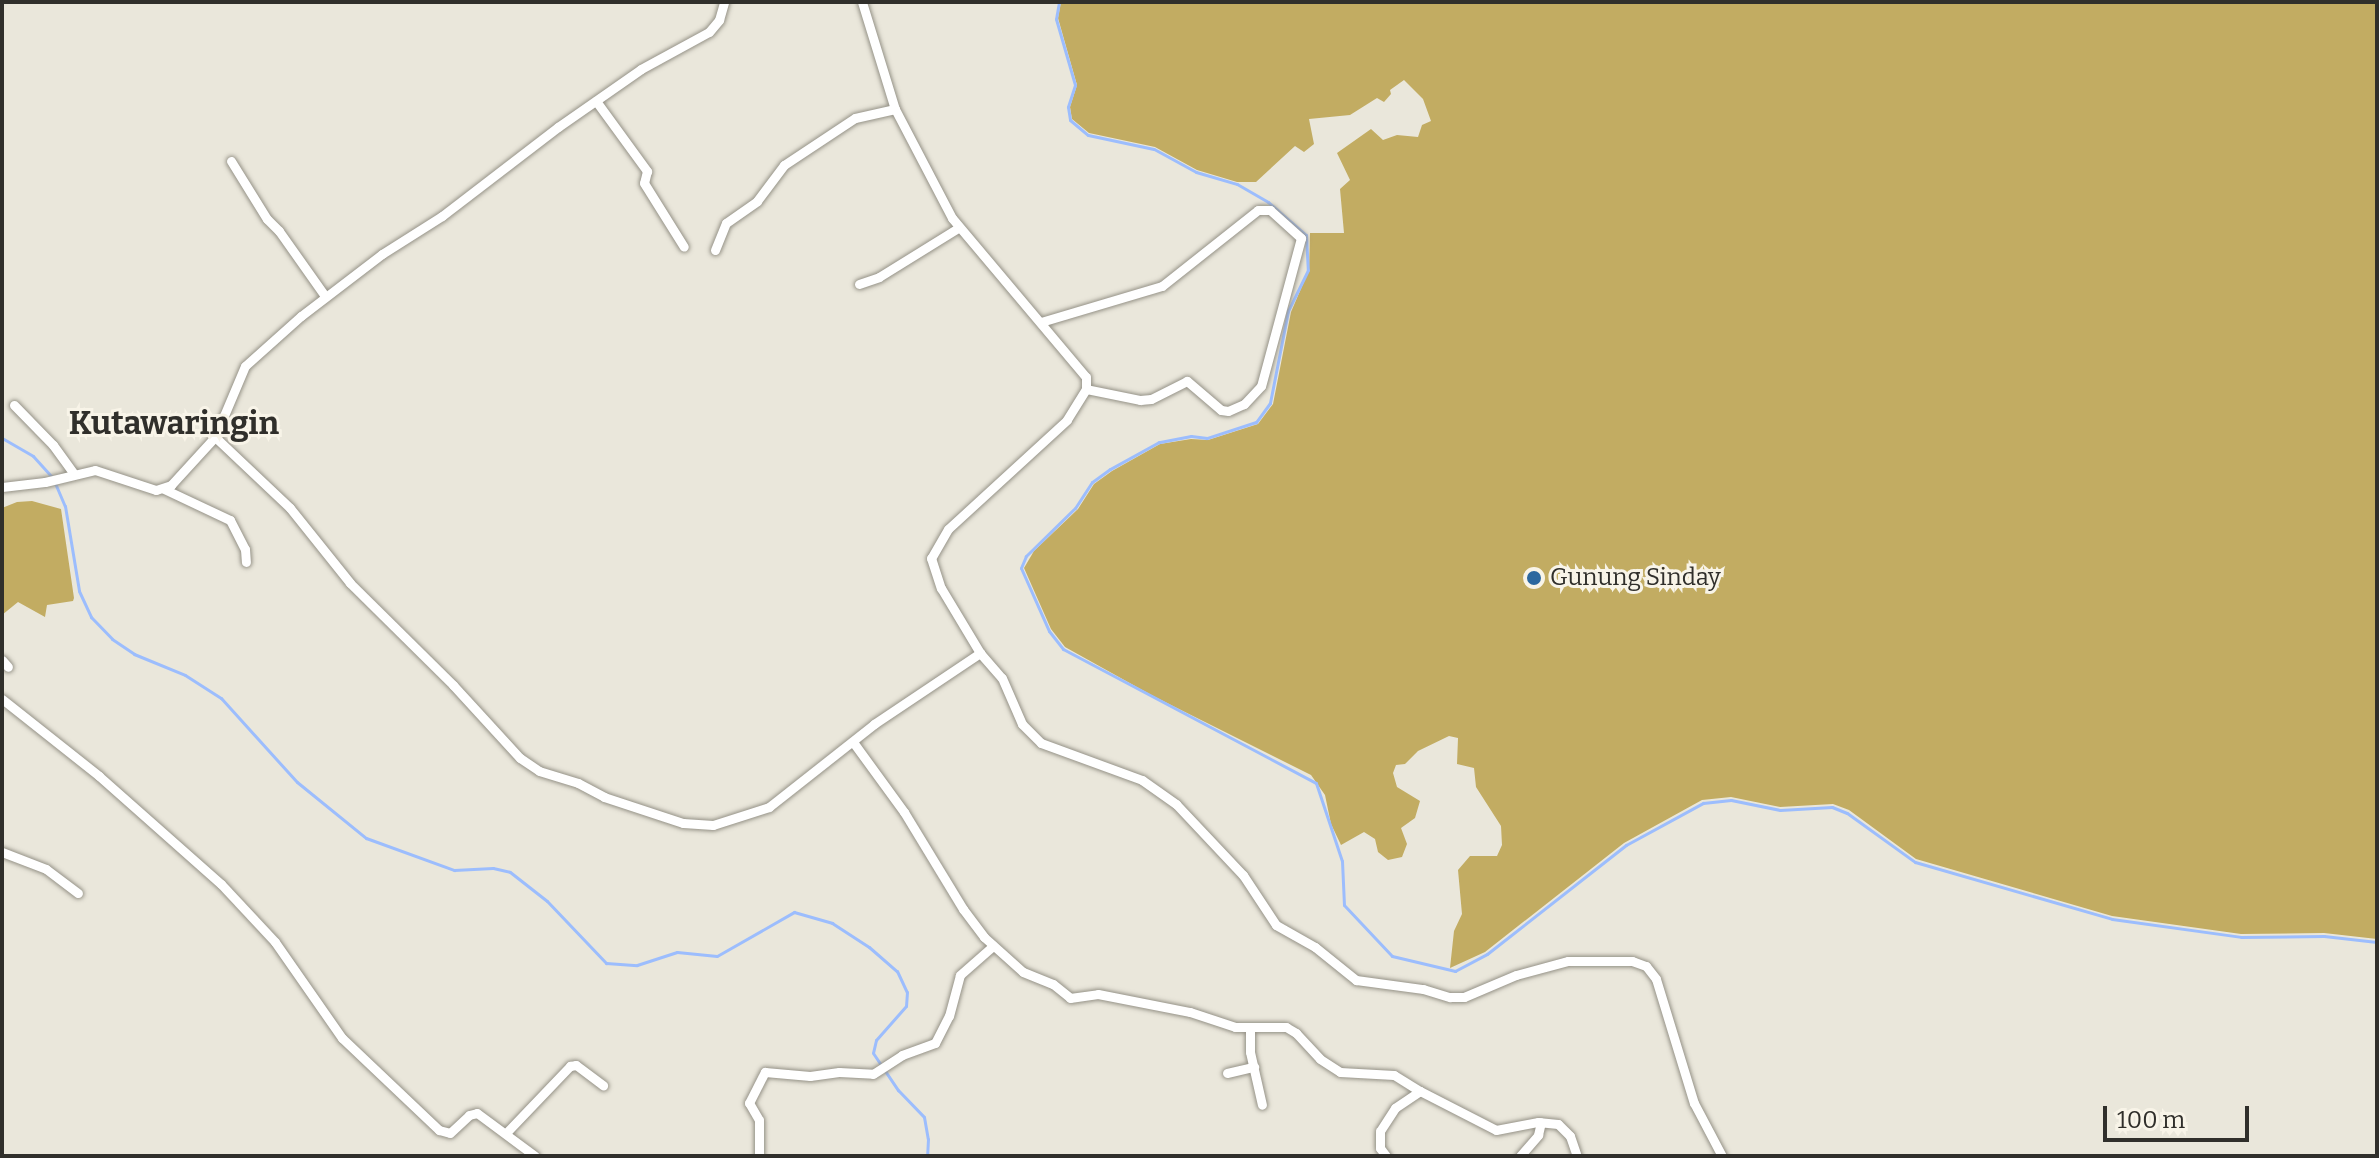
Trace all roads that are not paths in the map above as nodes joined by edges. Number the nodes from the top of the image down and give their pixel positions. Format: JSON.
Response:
{"nodes":[{"id":1,"x":724,"y":2,"type":"edge"},
{"id":2,"x":862,"y":2,"type":"edge"},
{"id":3,"x":596,"y":101,"type":"junction"},
{"id":4,"x":895,"y":109,"type":"junction"},
{"id":5,"x":231,"y":161,"type":"dead end"},
{"id":6,"x":958,"y":228,"type":"junction"},
{"id":7,"x":684,"y":247,"type":"dead end"},
{"id":8,"x":715,"y":250,"type":"dead end"},
{"id":9,"x":859,"y":284,"type":"dead end"},
{"id":10,"x":325,"y":296,"type":"junction"},
{"id":11,"x":1041,"y":322,"type":"junction"},
{"id":12,"x":1086,"y":389,"type":"junction"},
{"id":13,"x":14,"y":405,"type":"dead end"},
{"id":14,"x":215,"y":437,"type":"junction"},
{"id":15,"x":72,"y":475,"type":"junction"},
{"id":16,"x":2,"y":487,"type":"edge"},
{"id":17,"x":164,"y":489,"type":"junction"},
{"id":18,"x":246,"y":562,"type":"dead end"},
{"id":19,"x":980,"y":653,"type":"junction"},
{"id":20,"x":6,"y":702,"type":"edge"},
{"id":21,"x":2,"y":714,"type":"edge"},
{"id":22,"x":853,"y":742,"type":"junction"},
{"id":23,"x":2,"y":852,"type":"edge"},
{"id":24,"x":78,"y":893,"type":"dead end"},
{"id":25,"x":993,"y":946,"type":"junction"},
{"id":26,"x":1250,"y":1028,"type":"junction"},
{"id":27,"x":1254,"y":1067,"type":"junction"},
{"id":28,"x":1227,"y":1073,"type":"dead end"},
{"id":29,"x":603,"y":1085,"type":"dead end"},
{"id":30,"x":1420,"y":1091,"type":"junction"},
{"id":31,"x":1262,"y":1105,"type":"dead end"},
{"id":32,"x":1541,"y":1122,"type":"junction"},
{"id":33,"x":506,"y":1133,"type":"junction"},
{"id":34,"x":535,"y":1156,"type":"edge"},
{"id":35,"x":759,"y":1156,"type":"edge"},
{"id":36,"x":1386,"y":1156,"type":"edge"},
{"id":37,"x":1520,"y":1156,"type":"edge"},
{"id":38,"x":1577,"y":1156,"type":"edge"},
{"id":39,"x":1722,"y":1156,"type":"edge"}],
"edges":[{"from":1,"to":3,"type":"street"},
{"from":2,"to":4,"type":"street"},
{"from":3,"to":7,"type":"street"},
{"from":3,"to":10,"type":"street"},
{"from":4,"to":6,"type":"street"},
{"from":4,"to":8,"type":"street"},
{"from":5,"to":10,"type":"street"},
{"from":6,"to":9,"type":"street"},
{"from":6,"to":11,"type":"street"},
{"from":10,"to":14,"type":"street"},
{"from":11,"to":12,"type":"street"},
{"from":11,"to":12,"type":"street"},
{"from":12,"to":19,"type":"street"},
{"from":13,"to":15,"type":"street"},
{"from":14,"to":17,"type":"street"},
{"from":14,"to":22,"type":"street"},
{"from":15,"to":16,"type":"street"},
{"from":15,"to":17,"type":"street"},
{"from":17,"to":18,"type":"street"},
{"from":19,"to":22,"type":"street"},
{"from":19,"to":39,"type":"street"},
{"from":20,"to":21,"type":"street"},
{"from":20,"to":33,"type":"street"},
{"from":22,"to":25,"type":"street"},
{"from":23,"to":24,"type":"street"},
{"from":25,"to":26,"type":"street"},
{"from":25,"to":35,"type":"street"},
{"from":26,"to":27,"type":"street"},
{"from":26,"to":30,"type":"street"},
{"from":27,"to":28,"type":"street"},
{"from":27,"to":31,"type":"street"},
{"from":29,"to":33,"type":"street"},
{"from":30,"to":32,"type":"street"},
{"from":30,"to":36,"type":"street"},
{"from":32,"to":37,"type":"street"},
{"from":32,"to":38,"type":"street"},
{"from":33,"to":34,"type":"street"}]}
